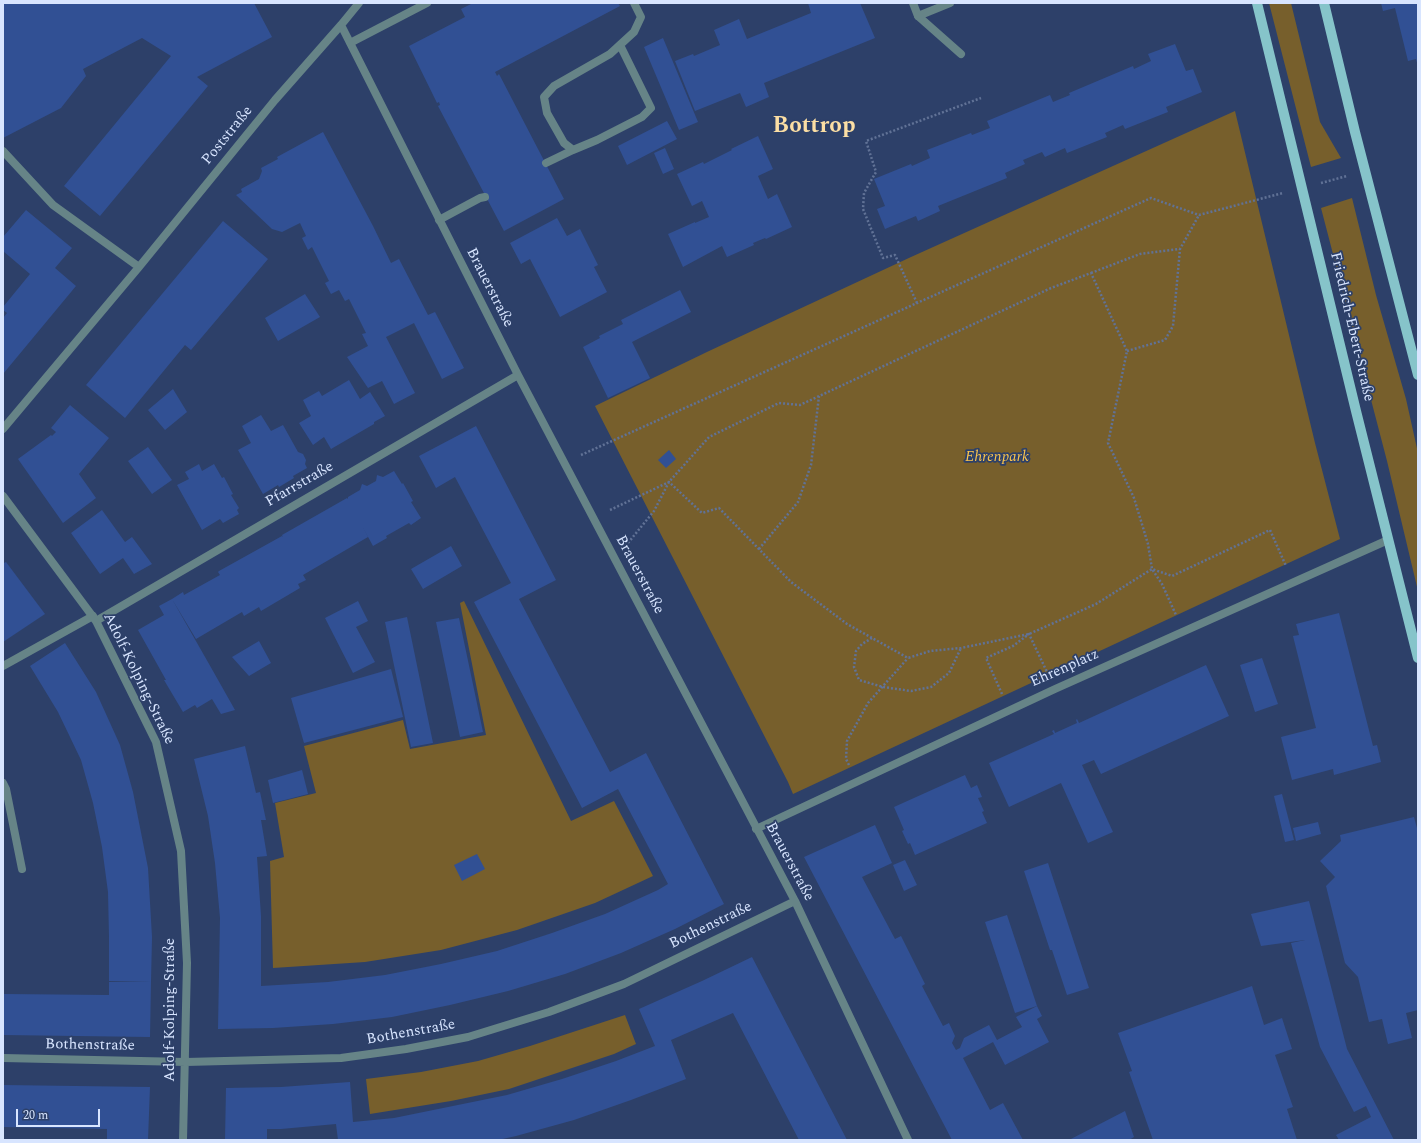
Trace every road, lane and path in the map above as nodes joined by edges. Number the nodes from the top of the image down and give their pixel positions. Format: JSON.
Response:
{"nodes":[{"id":1,"x":359,"y":3,"type":"edge"},
{"id":2,"x":427,"y":3,"type":"edge"},
{"id":3,"x":634,"y":3,"type":"edge"},
{"id":4,"x":913,"y":3,"type":"edge"},
{"id":5,"x":950,"y":3,"type":"edge"},
{"id":6,"x":1257,"y":3,"type":"edge"},
{"id":7,"x":1324,"y":3,"type":"edge"},
{"id":8,"x":918,"y":16,"type":"junction"},
{"id":9,"x":341,"y":25,"type":"junction"},
{"id":10,"x":350,"y":43,"type":"junction"},
{"id":11,"x":620,"y":45,"type":"junction"},
{"id":12,"x":961,"y":54,"type":"dead end"},
{"id":13,"x":981,"y":98,"type":"dead end"},
{"id":14,"x":573,"y":150,"type":"junction"},
{"id":15,"x":3,"y":151,"type":"edge"},
{"id":16,"x":546,"y":163,"type":"dead end"},
{"id":17,"x":1366,"y":171,"type":"junction"},
{"id":18,"x":1302,"y":188,"type":"junction"},
{"id":19,"x":485,"y":197,"type":"dead end"},
{"id":20,"x":1199,"y":215,"type":"junction"},
{"id":21,"x":439,"y":220,"type":"junction"},
{"id":22,"x":1180,"y":249,"type":"junction"},
{"id":23,"x":139,"y":267,"type":"junction"},
{"id":24,"x":1091,"y":273,"type":"junction"},
{"id":25,"x":917,"y":303,"type":"junction"},
{"id":26,"x":1127,"y":351,"type":"junction"},
{"id":27,"x":518,"y":375,"type":"junction"},
{"id":28,"x":1418,"y":375,"type":"edge"},
{"id":29,"x":819,"y":396,"type":"junction"},
{"id":30,"x":3,"y":429,"type":"edge"},
{"id":31,"x":564,"y":463,"type":"junction"},
{"id":32,"x":669,"y":482,"type":"junction"},
{"id":33,"x":3,"y":496,"type":"edge"},
{"id":34,"x":593,"y":518,"type":"junction"},
{"id":35,"x":1388,"y":540,"type":"junction"},
{"id":36,"x":759,"y":549,"type":"junction"},
{"id":37,"x":615,"y":560,"type":"junction"},
{"id":38,"x":1152,"y":569,"type":"junction"},
{"id":39,"x":1293,"y":583,"type":"junction"},
{"id":40,"x":95,"y":619,"type":"junction"},
{"id":41,"x":1183,"y":632,"type":"junction"},
{"id":42,"x":1029,"y":634,"type":"junction"},
{"id":43,"x":872,"y":638,"type":"junction"},
{"id":44,"x":961,"y":648,"type":"junction"},
{"id":45,"x":908,"y":658,"type":"junction"},
{"id":46,"x":1418,"y":658,"type":"edge"},
{"id":47,"x":3,"y":666,"type":"edge"},
{"id":48,"x":883,"y":687,"type":"junction"},
{"id":49,"x":1055,"y":689,"type":"junction"},
{"id":50,"x":1009,"y":710,"type":"junction"},
{"id":51,"x":856,"y":782,"type":"junction"},
{"id":52,"x":3,"y":783,"type":"edge"},
{"id":53,"x":756,"y":829,"type":"junction"},
{"id":54,"x":22,"y":869,"type":"dead end"},
{"id":55,"x":795,"y":901,"type":"junction"},
{"id":56,"x":3,"y":1058,"type":"edge"},
{"id":57,"x":186,"y":1062,"type":"junction"},
{"id":58,"x":183,"y":1140,"type":"edge"},
{"id":59,"x":908,"y":1140,"type":"edge"}],
"edges":[{"from":1,"to":9,"type":"street","name":"Poststraße"},
{"from":2,"to":10,"type":"street"},
{"from":3,"to":11,"type":"street"},
{"from":4,"to":8,"type":"street"},
{"from":5,"to":8,"type":"street"},
{"from":6,"to":18,"type":"main road","name":"Friedrich-Ebert-Straße"},
{"from":7,"to":17,"type":"main road"},
{"from":8,"to":12,"type":"street"},
{"from":9,"to":10,"type":"street","name":"Brauerstraße"},
{"from":9,"to":23,"type":"street","name":"Poststraße"},
{"from":10,"to":21,"type":"street","name":"Brauerstraße"},
{"from":11,"to":14,"type":"street"},
{"from":11,"to":14,"type":"street"},
{"from":13,"to":25,"type":"path"},
{"from":14,"to":16,"type":"street"},
{"from":15,"to":23,"type":"street"},
{"from":17,"to":18,"type":"path"},
{"from":17,"to":28,"type":"main road"},
{"from":18,"to":20,"type":"path"},
{"from":18,"to":35,"type":"main road","name":"Friedrich-Ebert-Straße"},
{"from":19,"to":21,"type":"street"},
{"from":20,"to":22,"type":"path"},
{"from":20,"to":25,"type":"path"},
{"from":21,"to":27,"type":"street","name":"Brauerstraße"},
{"from":22,"to":24,"type":"path"},
{"from":22,"to":26,"type":"path"},
{"from":23,"to":30,"type":"street","name":"Poststraße"},
{"from":24,"to":26,"type":"path"},
{"from":24,"to":29,"type":"path"},
{"from":25,"to":31,"type":"path"},
{"from":26,"to":38,"type":"path"},
{"from":27,"to":31,"type":"street","name":"Brauerstraße"},
{"from":27,"to":40,"type":"street","name":"Pfarrstraße"},
{"from":29,"to":32,"type":"path"},
{"from":29,"to":36,"type":"path"},
{"from":31,"to":34,"type":"street","name":"Brauerstraße"},
{"from":32,"to":34,"type":"path"},
{"from":32,"to":36,"type":"path"},
{"from":32,"to":37,"type":"path"},
{"from":33,"to":40,"type":"street","name":"Adolf-Kolping-Straße"},
{"from":34,"to":37,"type":"street","name":"Brauerstraße"},
{"from":35,"to":39,"type":"street","name":"Ehrenplatz"},
{"from":35,"to":46,"type":"main road","name":"Friedrich-Ebert-Straße"},
{"from":36,"to":43,"type":"path"},
{"from":37,"to":53,"type":"street","name":"Brauerstraße"},
{"from":38,"to":39,"type":"path"},
{"from":38,"to":41,"type":"path"},
{"from":38,"to":42,"type":"path"},
{"from":39,"to":41,"type":"street","name":"Ehrenplatz"},
{"from":40,"to":47,"type":"street","name":"Pfarrstraße"},
{"from":40,"to":57,"type":"street","name":"Adolf-Kolping-Straße"},
{"from":41,"to":49,"type":"street","name":"Ehrenplatz"},
{"from":42,"to":44,"type":"path"},
{"from":42,"to":49,"type":"path"},
{"from":42,"to":50,"type":"path"},
{"from":43,"to":45,"type":"path"},
{"from":43,"to":48,"type":"path"},
{"from":44,"to":45,"type":"path"},
{"from":44,"to":48,"type":"path"},
{"from":45,"to":48,"type":"path"},
{"from":48,"to":51,"type":"path"},
{"from":49,"to":50,"type":"street","name":"Ehrenplatz"},
{"from":50,"to":51,"type":"street","name":"Ehrenplatz"},
{"from":51,"to":53,"type":"street","name":"Ehrenplatz"},
{"from":52,"to":54,"type":"street"},
{"from":53,"to":55,"type":"street","name":"Brauerstraße"},
{"from":55,"to":57,"type":"street","name":"Bothenstraße"},
{"from":55,"to":59,"type":"street","name":"Brauerstraße"},
{"from":56,"to":57,"type":"street","name":"Bothenstraße"},
{"from":57,"to":58,"type":"street","name":"Adolf-Kolping-Straße"}]}
